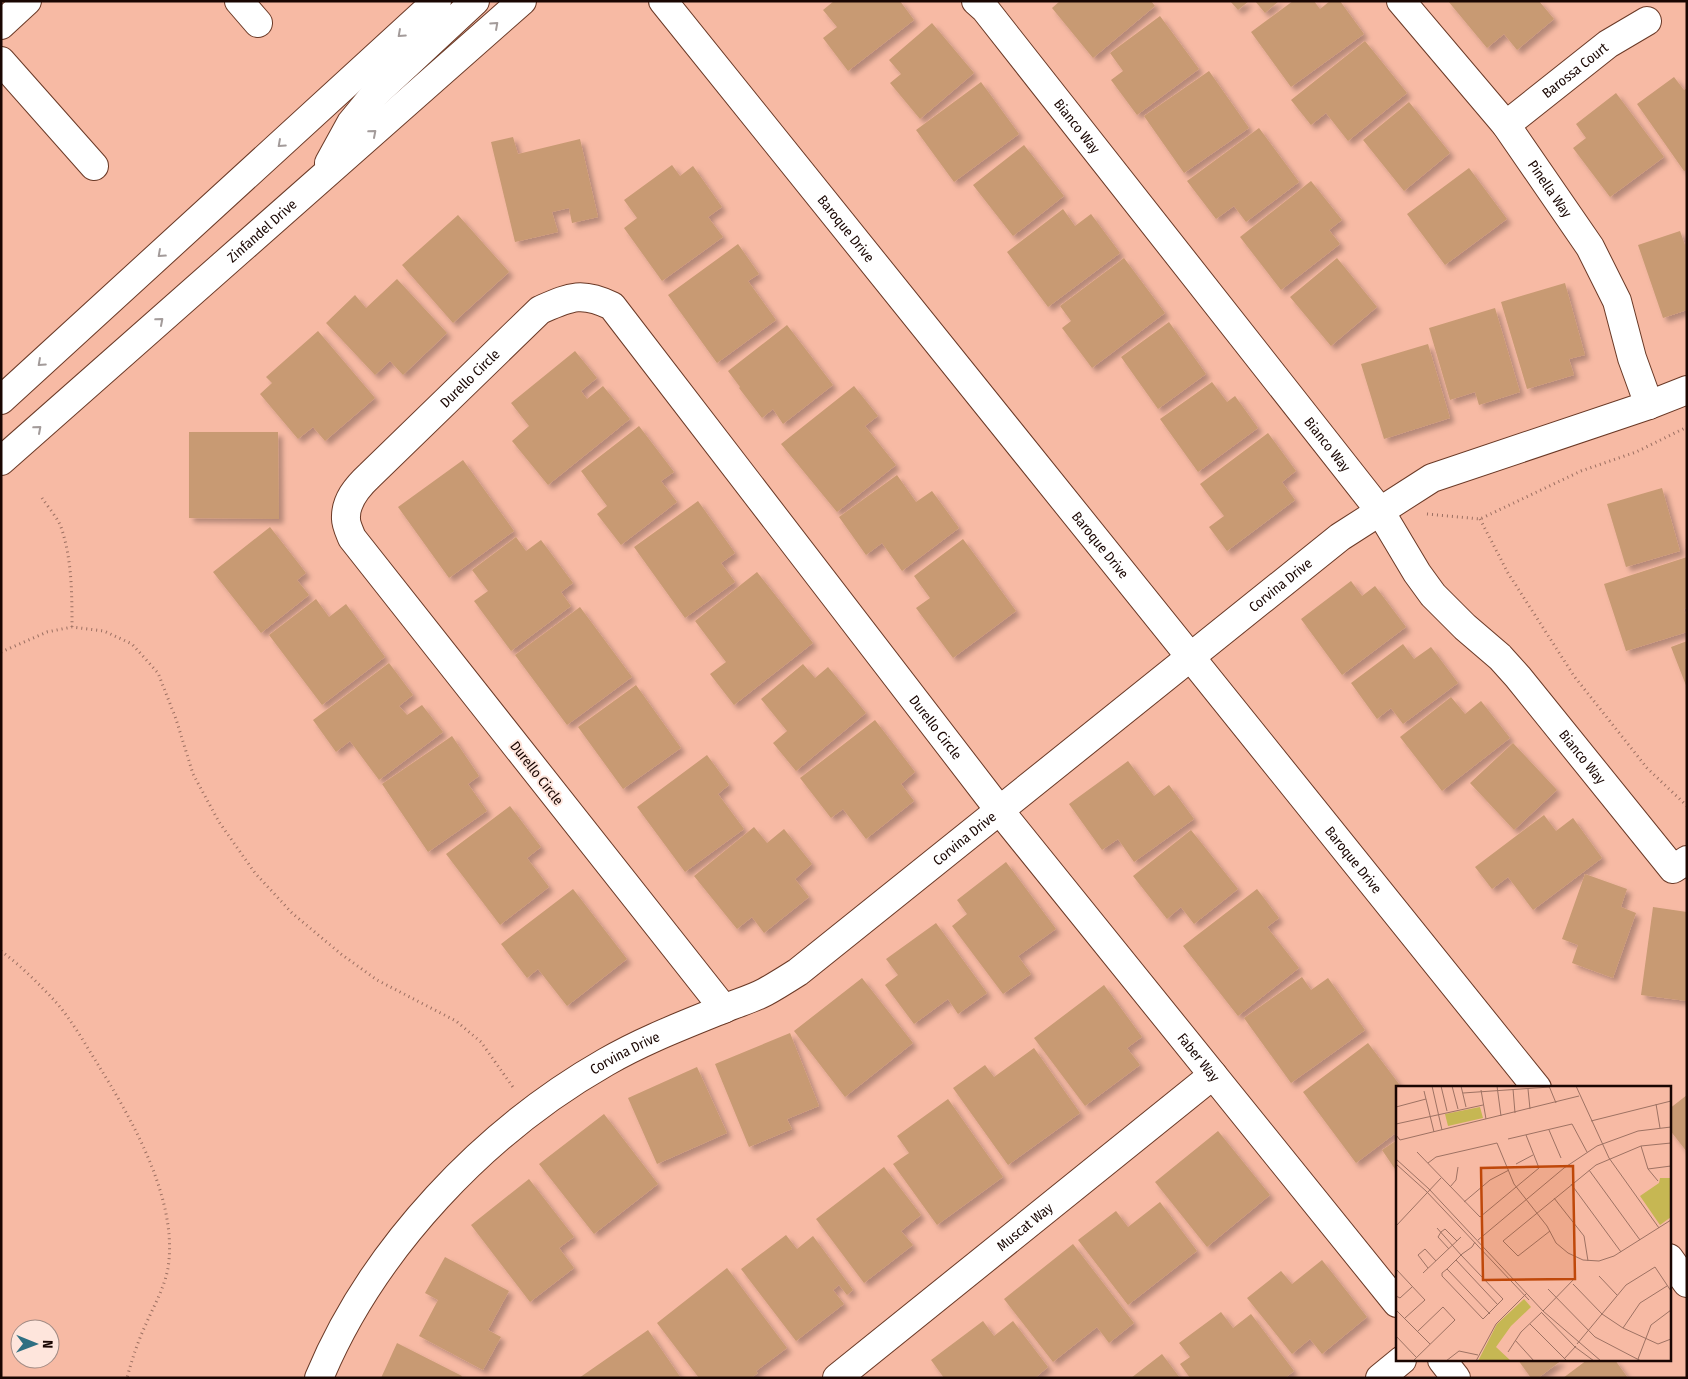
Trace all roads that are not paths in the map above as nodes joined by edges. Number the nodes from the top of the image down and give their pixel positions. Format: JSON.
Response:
{"nodes":[{"id":1,"x":27,"y":1,"type":"edge"},
{"id":2,"x":240,"y":1,"type":"edge"},
{"id":3,"x":437,"y":1,"type":"edge"},
{"id":4,"x":474,"y":1,"type":"edge"},
{"id":5,"x":522,"y":1,"type":"edge"},
{"id":6,"x":664,"y":1,"type":"edge"},
{"id":7,"x":976,"y":1,"type":"edge"},
{"id":8,"x":1401,"y":1,"type":"edge"},
{"id":9,"x":1647,"y":21,"type":"dead end"},
{"id":10,"x":258,"y":23,"type":"dead end"},
{"id":11,"x":1,"y":26,"type":"edge"},
{"id":12,"x":1,"y":60,"type":"edge"},
{"id":13,"x":1506,"y":125,"type":"junction"},
{"id":14,"x":94,"y":166,"type":"dead end"},
{"id":15,"x":314,"y":185,"type":"junction"},
{"id":16,"x":1687,"y":390,"type":"edge"},
{"id":17,"x":1,"y":400,"type":"edge"},
{"id":18,"x":1649,"y":405,"type":"junction"},
{"id":19,"x":1,"y":461,"type":"edge"},
{"id":20,"x":1380,"y":511,"type":"junction"},
{"id":21,"x":1190,"y":658,"type":"junction"},
{"id":22,"x":1000,"y":811,"type":"junction"},
{"id":23,"x":1687,"y":860,"type":"edge"},
{"id":24,"x":724,"y":1009,"type":"junction"},
{"id":25,"x":1214,"y":1075,"type":"junction"},
{"id":26,"x":1535,"y":1086,"type":"edge"},
{"id":27,"x":1670,"y":1259,"type":"edge"},
{"id":28,"x":1687,"y":1283,"type":"edge"},
{"id":29,"x":1396,"y":1302,"type":"edge"},
{"id":30,"x":1400,"y":1362,"type":"edge"},
{"id":31,"x":1444,"y":1362,"type":"edge"},
{"id":32,"x":319,"y":1378,"type":"edge"},
{"id":33,"x":837,"y":1378,"type":"edge"},
{"id":34,"x":1380,"y":1378,"type":"edge"},
{"id":35,"x":1456,"y":1378,"type":"edge"}],
"edges":[{"from":1,"to":11,"type":"street"},
{"from":2,"to":10,"type":"street"},
{"from":3,"to":17,"type":"street","one_way":true},
{"from":4,"to":15,"type":"street"},
{"from":15,"to":5,"type":"street","name":"Zinfandel Drive","one_way":true},
{"from":6,"to":21,"type":"street","name":"Baroque Drive"},
{"from":7,"to":20,"type":"street","name":"Bianco Way"},
{"from":8,"to":13,"type":"street","name":"Pinella Way"},
{"from":9,"to":13,"type":"street","name":"Barossa Court"},
{"from":12,"to":14,"type":"street"},
{"from":13,"to":18,"type":"street","name":"Pinella Way"},
{"from":19,"to":15,"type":"street","name":"Zinfandel Drive","one_way":true},
{"from":16,"to":18,"type":"street","name":"Corvina Drive"},
{"from":18,"to":20,"type":"street","name":"Corvina Drive"},
{"from":20,"to":21,"type":"street","name":"Corvina Drive"},
{"from":20,"to":23,"type":"street","name":"Bianco Way"},
{"from":21,"to":22,"type":"street","name":"Corvina Drive"},
{"from":21,"to":26,"type":"street","name":"Baroque Drive"},
{"from":22,"to":24,"type":"street","name":"Corvina Drive"},
{"from":22,"to":24,"type":"street","name":"Durello Circle"},
{"from":22,"to":25,"type":"street","name":"Faber Way"},
{"from":24,"to":32,"type":"street","name":"Corvina Drive"},
{"from":25,"to":29,"type":"street","name":"Faber Way"},
{"from":25,"to":33,"type":"street","name":"Muscat Way"},
{"from":27,"to":28,"type":"street"},
{"from":30,"to":34,"type":"street"},
{"from":31,"to":35,"type":"street"}]}
